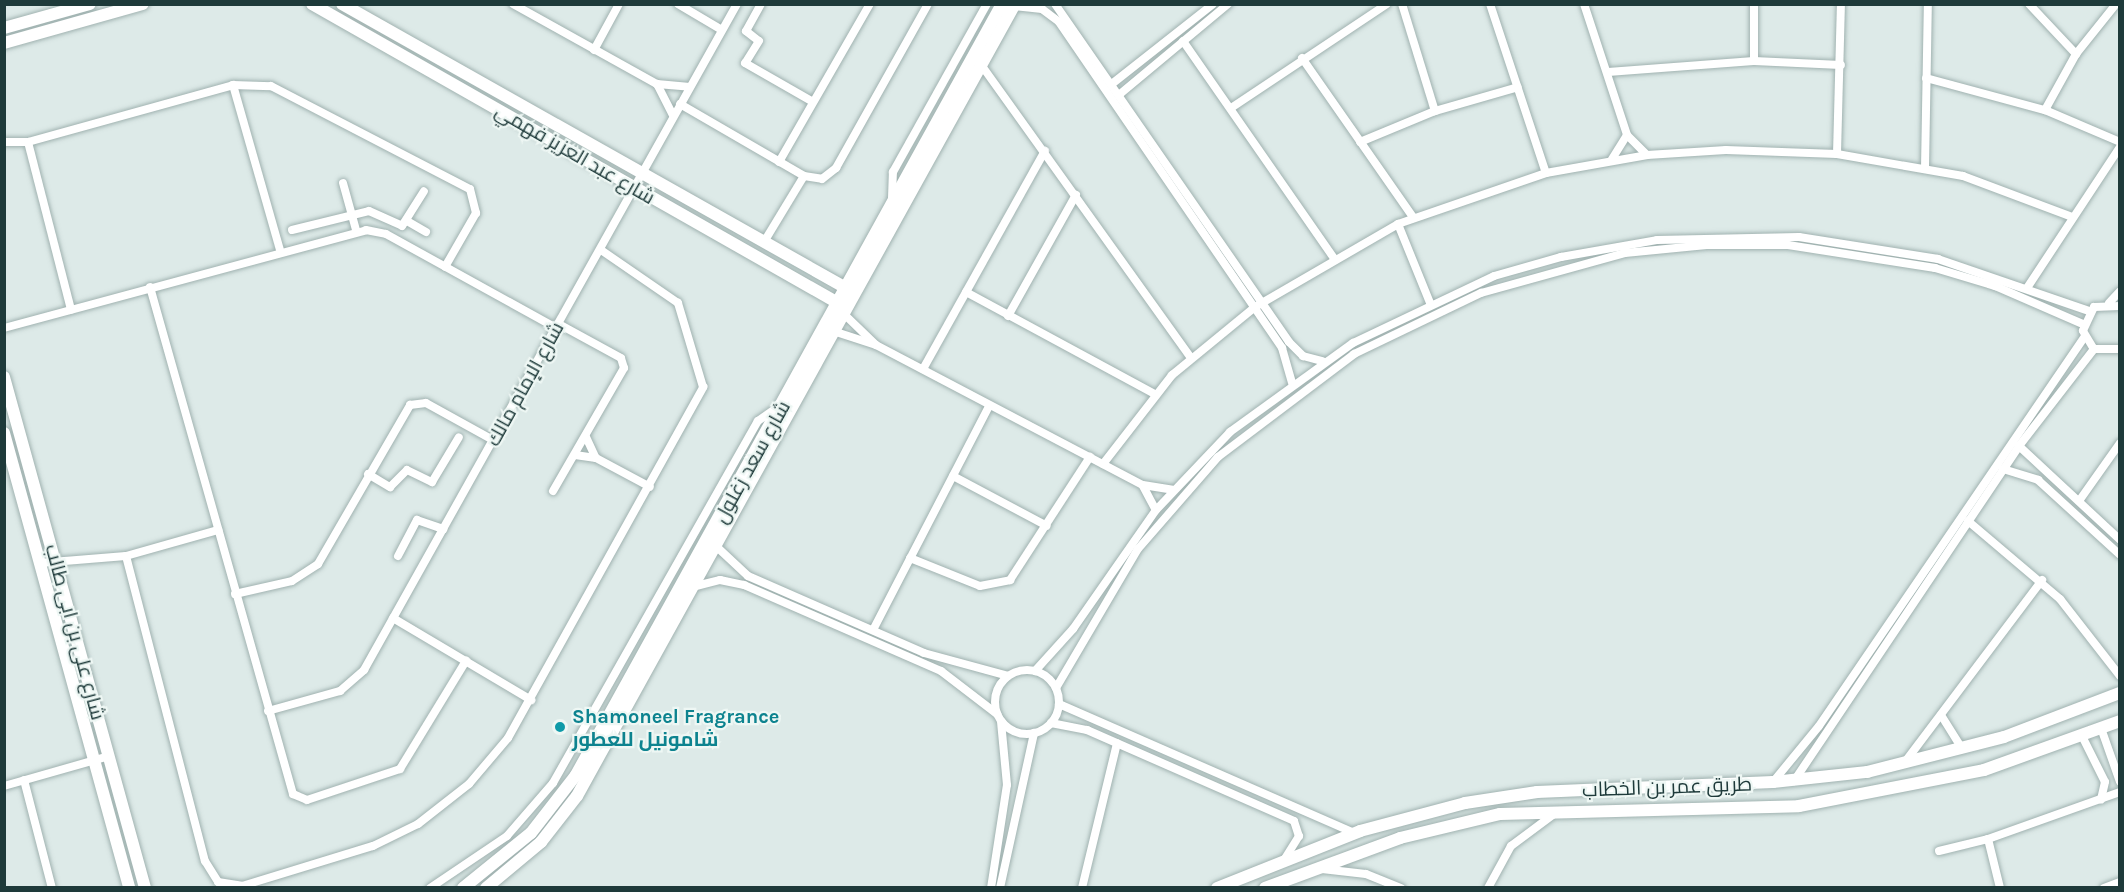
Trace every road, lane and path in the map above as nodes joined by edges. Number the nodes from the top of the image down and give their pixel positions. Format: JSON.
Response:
{"nodes":[{"id":1,"x":90,"y":4,"type":"edge"},
{"id":2,"x":143,"y":4,"type":"edge"},
{"id":3,"x":312,"y":4,"type":"edge"},
{"id":4,"x":342,"y":4,"type":"edge"},
{"id":5,"x":513,"y":4,"type":"edge"},
{"id":6,"x":620,"y":4,"type":"edge"},
{"id":7,"x":678,"y":4,"type":"edge"},
{"id":8,"x":737,"y":4,"type":"edge"},
{"id":9,"x":761,"y":4,"type":"edge"},
{"id":10,"x":870,"y":4,"type":"edge"},
{"id":11,"x":928,"y":4,"type":"edge"},
{"id":12,"x":987,"y":4,"type":"edge"},
{"id":13,"x":1056,"y":4,"type":"edge"},
{"id":14,"x":1213,"y":4,"type":"edge"},
{"id":15,"x":1228,"y":4,"type":"edge"},
{"id":16,"x":1387,"y":4,"type":"edge"},
{"id":17,"x":1402,"y":4,"type":"edge"},
{"id":18,"x":1490,"y":4,"type":"edge"},
{"id":19,"x":1754,"y":4,"type":"edge"},
{"id":20,"x":1841,"y":4,"type":"edge"},
{"id":21,"x":1928,"y":4,"type":"edge"},
{"id":22,"x":2029,"y":4,"type":"edge"},
{"id":23,"x":2116,"y":4,"type":"edge"},
{"id":24,"x":1010,"y":5,"type":"edge"},
{"id":25,"x":1584,"y":5,"type":"edge"},
{"id":26,"x":4,"y":28,"type":"edge"},
{"id":27,"x":722,"y":30,"type":"junction"},
{"id":28,"x":1183,"y":41,"type":"junction"},
{"id":29,"x":4,"y":43,"type":"edge"},
{"id":30,"x":594,"y":50,"type":"junction"},
{"id":31,"x":2076,"y":54,"type":"junction"},
{"id":32,"x":1302,"y":58,"type":"junction"},
{"id":33,"x":1754,"y":61,"type":"junction"},
{"id":34,"x":1841,"y":65,"type":"junction"},
{"id":35,"x":982,"y":66,"type":"junction"},
{"id":36,"x":1608,"y":72,"type":"junction"},
{"id":37,"x":1926,"y":78,"type":"junction"},
{"id":38,"x":1113,"y":83,"type":"junction"},
{"id":39,"x":657,"y":84,"type":"junction"},
{"id":40,"x":233,"y":85,"type":"junction"},
{"id":41,"x":690,"y":87,"type":"junction"},
{"id":42,"x":1518,"y":87,"type":"junction"},
{"id":43,"x":1120,"y":94,"type":"junction"},
{"id":44,"x":813,"y":102,"type":"junction"},
{"id":45,"x":680,"y":104,"type":"junction"},
{"id":46,"x":1231,"y":108,"type":"junction"},
{"id":47,"x":2045,"y":110,"type":"junction"},
{"id":48,"x":1435,"y":111,"type":"junction"},
{"id":49,"x":673,"y":115,"type":"junction"},
{"id":50,"x":1627,"y":135,"type":"junction"},
{"id":51,"x":4,"y":142,"type":"edge"},
{"id":52,"x":28,"y":142,"type":"junction"},
{"id":53,"x":1360,"y":142,"type":"junction"},
{"id":54,"x":2120,"y":142,"type":"edge"},
{"id":55,"x":2120,"y":147,"type":"edge"},
{"id":56,"x":1045,"y":151,"type":"junction"},
{"id":57,"x":1837,"y":154,"type":"junction"},
{"id":58,"x":1647,"y":155,"type":"junction"},
{"id":59,"x":1611,"y":160,"type":"junction"},
{"id":60,"x":779,"y":162,"type":"junction"},
{"id":61,"x":1925,"y":168,"type":"junction"},
{"id":62,"x":1546,"y":173,"type":"junction"},
{"id":63,"x":643,"y":174,"type":"junction"},
{"id":64,"x":804,"y":176,"type":"junction"},
{"id":65,"x":343,"y":183,"type":"dead end"},
{"id":66,"x":635,"y":189,"type":"junction"},
{"id":67,"x":424,"y":191,"type":"dead end"},
{"id":68,"x":1076,"y":195,"type":"junction"},
{"id":69,"x":892,"y":198,"type":"junction"},
{"id":70,"x":351,"y":213,"type":"junction"},
{"id":71,"x":1413,"y":217,"type":"junction"},
{"id":72,"x":2072,"y":217,"type":"junction"},
{"id":73,"x":407,"y":220,"type":"junction"},
{"id":74,"x":1398,"y":224,"type":"junction"},
{"id":75,"x":292,"y":230,"type":"dead end"},
{"id":76,"x":356,"y":230,"type":"junction"},
{"id":77,"x":426,"y":232,"type":"dead end"},
{"id":78,"x":764,"y":242,"type":"junction"},
{"id":79,"x":280,"y":250,"type":"junction"},
{"id":80,"x":601,"y":250,"type":"junction"},
{"id":81,"x":1333,"y":257,"type":"junction"},
{"id":82,"x":445,"y":267,"type":"junction"},
{"id":83,"x":809,"y":268,"type":"junction"},
{"id":84,"x":801,"y":282,"type":"junction"},
{"id":85,"x":150,"y":287,"type":"junction"},
{"id":86,"x":846,"y":288,"type":"junction"},
{"id":87,"x":2028,"y":288,"type":"junction"},
{"id":88,"x":2120,"y":291,"type":"edge"},
{"id":89,"x":966,"y":292,"type":"junction"},
{"id":90,"x":838,"y":303,"type":"junction"},
{"id":91,"x":1430,"y":303,"type":"junction"},
{"id":92,"x":2109,"y":303,"type":"junction"},
{"id":93,"x":1259,"y":304,"type":"junction"},
{"id":94,"x":2120,"y":306,"type":"edge"},
{"id":95,"x":71,"y":310,"type":"junction"},
{"id":96,"x":2089,"y":311,"type":"junction"},
{"id":97,"x":845,"y":315,"type":"junction"},
{"id":98,"x":1008,"y":316,"type":"junction"},
{"id":99,"x":2083,"y":324,"type":"junction"},
{"id":100,"x":557,"y":326,"type":"junction"},
{"id":101,"x":4,"y":328,"type":"edge"},
{"id":102,"x":836,"y":332,"type":"junction"},
{"id":103,"x":2084,"y":336,"type":"junction"},
{"id":104,"x":876,"y":345,"type":"junction"},
{"id":105,"x":2094,"y":349,"type":"junction"},
{"id":106,"x":2120,"y":349,"type":"edge"},
{"id":107,"x":1190,"y":357,"type":"junction"},
{"id":108,"x":1322,"y":361,"type":"junction"},
{"id":109,"x":923,"y":369,"type":"junction"},
{"id":110,"x":4,"y":377,"type":"edge"},
{"id":111,"x":1292,"y":383,"type":"junction"},
{"id":112,"x":1155,"y":394,"type":"junction"},
{"id":113,"x":791,"y":400,"type":"junction"},
{"id":114,"x":989,"y":406,"type":"junction"},
{"id":115,"x":4,"y":433,"type":"edge"},
{"id":116,"x":459,"y":437,"type":"dead end"},
{"id":117,"x":586,"y":437,"type":"junction"},
{"id":118,"x":493,"y":440,"type":"junction"},
{"id":119,"x":2120,"y":443,"type":"edge"},
{"id":120,"x":2019,"y":446,"type":"junction"},
{"id":121,"x":575,"y":455,"type":"junction"},
{"id":122,"x":1090,"y":457,"type":"junction"},
{"id":123,"x":596,"y":458,"type":"junction"},
{"id":124,"x":1103,"y":464,"type":"junction"},
{"id":125,"x":2003,"y":469,"type":"junction"},
{"id":126,"x":368,"y":474,"type":"junction"},
{"id":127,"x":952,"y":476,"type":"junction"},
{"id":128,"x":1143,"y":485,"type":"junction"},
{"id":129,"x":650,"y":487,"type":"junction"},
{"id":130,"x":1173,"y":489,"type":"junction"},
{"id":131,"x":553,"y":491,"type":"dead end"},
{"id":132,"x":2079,"y":501,"type":"junction"},
{"id":133,"x":1156,"y":510,"type":"junction"},
{"id":134,"x":1968,"y":521,"type":"junction"},
{"id":135,"x":1047,"y":526,"type":"junction"},
{"id":136,"x":443,"y":529,"type":"junction"},
{"id":137,"x":218,"y":530,"type":"junction"},
{"id":138,"x":2120,"y":540,"type":"edge"},
{"id":139,"x":718,"y":548,"type":"junction"},
{"id":140,"x":2120,"y":555,"type":"edge"},
{"id":141,"x":126,"y":556,"type":"junction"},
{"id":142,"x":398,"y":556,"type":"dead end"},
{"id":143,"x":910,"y":558,"type":"junction"},
{"id":144,"x":56,"y":562,"type":"junction"},
{"id":145,"x":40,"y":563,"type":"junction"},
{"id":146,"x":2042,"y":580,"type":"junction"},
{"id":147,"x":696,"y":586,"type":"junction"},
{"id":148,"x":236,"y":594,"type":"junction"},
{"id":149,"x":393,"y":618,"type":"junction"},
{"id":150,"x":873,"y":630,"type":"junction"},
{"id":151,"x":466,"y":661,"type":"junction"},
{"id":152,"x":1035,"y":671,"type":"junction"},
{"id":153,"x":640,"y":674,"type":"junction"},
{"id":154,"x":1008,"y":676,"type":"junction"},
{"id":155,"x":2120,"y":676,"type":"edge"},
{"id":156,"x":1056,"y":688,"type":"junction"},
{"id":157,"x":2120,"y":693,"type":"edge"},
{"id":158,"x":531,"y":700,"type":"junction"},
{"id":159,"x":1059,"y":704,"type":"junction"},
{"id":160,"x":268,"y":711,"type":"junction"},
{"id":161,"x":1941,"y":715,"type":"junction"},
{"id":162,"x":999,"y":717,"type":"junction"},
{"id":163,"x":2120,"y":722,"type":"edge"},
{"id":164,"x":1051,"y":723,"type":"junction"},
{"id":165,"x":2101,"y":728,"type":"junction"},
{"id":166,"x":1034,"y":733,"type":"junction"},
{"id":167,"x":2082,"y":736,"type":"junction"},
{"id":168,"x":1117,"y":743,"type":"junction"},
{"id":169,"x":1962,"y":749,"type":"junction"},
{"id":170,"x":109,"y":756,"type":"junction"},
{"id":171,"x":94,"y":761,"type":"junction"},
{"id":172,"x":1903,"y":765,"type":"junction"},
{"id":173,"x":24,"y":780,"type":"junction"},
{"id":174,"x":1793,"y":781,"type":"junction"},
{"id":175,"x":1773,"y":782,"type":"junction"},
{"id":176,"x":2120,"y":782,"type":"edge"},
{"id":177,"x":4,"y":786,"type":"edge"},
{"id":178,"x":2120,"y":792,"type":"edge"},
{"id":179,"x":2101,"y":800,"type":"junction"},
{"id":180,"x":1568,"y":808,"type":"junction"},
{"id":181,"x":1354,"y":833,"type":"junction"},
{"id":182,"x":1988,"y":839,"type":"junction"},
{"id":183,"x":1939,"y":851,"type":"dead end"},
{"id":184,"x":1284,"y":860,"type":"junction"},
{"id":185,"x":1309,"y":869,"type":"junction"},
{"id":186,"x":2120,"y":882,"type":"edge"},
{"id":187,"x":227,"y":887,"type":"edge"},
{"id":188,"x":52,"y":888,"type":"edge"},
{"id":189,"x":129,"y":888,"type":"edge"},
{"id":190,"x":145,"y":888,"type":"edge"},
{"id":191,"x":430,"y":888,"type":"edge"},
{"id":192,"x":463,"y":888,"type":"edge"},
{"id":193,"x":486,"y":888,"type":"edge"},
{"id":194,"x":991,"y":888,"type":"edge"},
{"id":195,"x":1000,"y":888,"type":"edge"},
{"id":196,"x":1082,"y":888,"type":"edge"},
{"id":197,"x":1217,"y":888,"type":"edge"},
{"id":198,"x":1264,"y":888,"type":"edge"},
{"id":199,"x":1401,"y":888,"type":"edge"},
{"id":200,"x":1488,"y":888,"type":"edge"},
{"id":201,"x":2000,"y":888,"type":"edge"},
{"id":202,"x":2104,"y":888,"type":"edge"}],
"edges":[{"from":1,"to":26,"type":"street"},
{"from":2,"to":29,"type":"street"},
{"from":3,"to":66,"type":"street","name":"شارع عبد العزيز فهمي"},
{"from":4,"to":63,"type":"street","name":"شارع عبد العزيز فهمي"},
{"from":5,"to":30,"type":"street"},
{"from":6,"to":30,"type":"street"},
{"from":7,"to":27,"type":"street"},
{"from":8,"to":27,"type":"street","name":"شارع الإمام مالك"},
{"from":9,"to":44,"type":"street"},
{"from":10,"to":44,"type":"street"},
{"from":11,"to":64,"type":"street"},
{"from":12,"to":69,"type":"street"},
{"from":13,"to":38,"type":"street"},
{"from":14,"to":38,"type":"street"},
{"from":15,"to":28,"type":"street"},
{"from":16,"to":32,"type":"street"},
{"from":17,"to":48,"type":"street"},
{"from":18,"to":42,"type":"street"},
{"from":19,"to":33,"type":"street"},
{"from":20,"to":34,"type":"street"},
{"from":21,"to":37,"type":"street"},
{"from":22,"to":31,"type":"street"},
{"from":23,"to":31,"type":"street"},
{"from":24,"to":35,"type":"street","name":"شارع سعد زغلول"},
{"from":24,"to":69,"type":"street","name":"شارع سعد زغلول"},
{"from":24,"to":93,"type":"street"},
{"from":25,"to":36,"type":"street"},
{"from":27,"to":41,"type":"street","name":"شارع الإمام مالك"},
{"from":28,"to":43,"type":"street"},
{"from":28,"to":46,"type":"street"},
{"from":30,"to":39,"type":"street"},
{"from":31,"to":47,"type":"street"},
{"from":32,"to":46,"type":"street"},
{"from":32,"to":53,"type":"street"},
{"from":33,"to":34,"type":"street"},
{"from":33,"to":36,"type":"street"},
{"from":34,"to":57,"type":"street"},
{"from":35,"to":56,"type":"street"},
{"from":35,"to":97,"type":"street","name":"شارع سعد زغلول"},
{"from":36,"to":50,"type":"street"},
{"from":37,"to":47,"type":"street"},
{"from":37,"to":61,"type":"street"},
{"from":38,"to":43,"type":"street"},
{"from":39,"to":41,"type":"street"},
{"from":39,"to":49,"type":"street"},
{"from":40,"to":52,"type":"street"},
{"from":40,"to":79,"type":"street"},
{"from":40,"to":82,"type":"street"},
{"from":41,"to":45,"type":"street","name":"شارع الإمام مالك"},
{"from":42,"to":48,"type":"street"},
{"from":42,"to":62,"type":"street"},
{"from":43,"to":93,"type":"street"},
{"from":44,"to":60,"type":"street"},
{"from":45,"to":49,"type":"street","name":"شارع الإمام مالك"},
{"from":45,"to":60,"type":"street"},
{"from":46,"to":81,"type":"street"},
{"from":47,"to":54,"type":"street"},
{"from":48,"to":53,"type":"street"},
{"from":49,"to":63,"type":"street","name":"شارع الإمام مالك"},
{"from":50,"to":58,"type":"street"},
{"from":50,"to":59,"type":"street"},
{"from":51,"to":52,"type":"street"},
{"from":52,"to":95,"type":"street"},
{"from":53,"to":71,"type":"street"},
{"from":55,"to":72,"type":"street"},
{"from":56,"to":68,"type":"street"},
{"from":56,"to":89,"type":"street"},
{"from":57,"to":58,"type":"street"},
{"from":57,"to":61,"type":"street"},
{"from":58,"to":59,"type":"street"},
{"from":59,"to":62,"type":"street"},
{"from":60,"to":64,"type":"street"},
{"from":61,"to":72,"type":"street"},
{"from":62,"to":71,"type":"street"},
{"from":63,"to":66,"type":"street","name":"شارع الإمام مالك"},
{"from":63,"to":78,"type":"street","name":"شارع عبد العزيز فهمي"},
{"from":64,"to":78,"type":"street"},
{"from":65,"to":70,"type":"street"},
{"from":66,"to":80,"type":"street","name":"شارع الإمام مالك"},
{"from":66,"to":84,"type":"street","name":"شارع عبد العزيز فهمي"},
{"from":67,"to":73,"type":"street"},
{"from":68,"to":98,"type":"street"},
{"from":68,"to":107,"type":"street"},
{"from":69,"to":86,"type":"street","name":"شارع سعد زغلول"},
{"from":70,"to":73,"type":"street"},
{"from":70,"to":75,"type":"street"},
{"from":70,"to":76,"type":"street"},
{"from":71,"to":74,"type":"street"},
{"from":72,"to":87,"type":"street"},
{"from":73,"to":77,"type":"street"},
{"from":74,"to":81,"type":"street"},
{"from":74,"to":91,"type":"street"},
{"from":76,"to":79,"type":"street"},
{"from":76,"to":82,"type":"street"},
{"from":78,"to":83,"type":"street","name":"شارع عبد العزيز فهمي"},
{"from":79,"to":85,"type":"street"},
{"from":80,"to":100,"type":"street","name":"شارع الإمام مالك"},
{"from":80,"to":129,"type":"street"},
{"from":81,"to":93,"type":"street"},
{"from":82,"to":100,"type":"street"},
{"from":83,"to":84,"type":"street"},
{"from":83,"to":86,"type":"street","name":"شارع عبد العزيز فهمي"},
{"from":84,"to":90,"type":"street","name":"شارع عبد العزيز فهمي"},
{"from":85,"to":95,"type":"street"},
{"from":85,"to":137,"type":"street"},
{"from":86,"to":90,"type":"street","name":"شارع سعد زغلول"},
{"from":87,"to":91,"type":"street"},
{"from":87,"to":96,"type":"street"},
{"from":88,"to":92,"type":"street"},
{"from":89,"to":98,"type":"street"},
{"from":89,"to":109,"type":"street"},
{"from":90,"to":113,"type":"street","name":"شارع سعد زغلول"},
{"from":91,"to":108,"type":"street"},
{"from":92,"to":94,"type":"street"},
{"from":92,"to":96,"type":"street"},
{"from":93,"to":107,"type":"street"},
{"from":93,"to":108,"type":"street"},
{"from":93,"to":111,"type":"street"},
{"from":95,"to":101,"type":"street"},
{"from":96,"to":99,"type":"street"},
{"from":97,"to":102,"type":"street","name":"شارع سعد زغلول"},
{"from":97,"to":104,"type":"street"},
{"from":98,"to":112,"type":"street"},
{"from":99,"to":103,"type":"street"},
{"from":99,"to":156,"type":"street"},
{"from":100,"to":117,"type":"street"},
{"from":100,"to":118,"type":"street","name":"شارع الإمام مالك"},
{"from":102,"to":104,"type":"street"},
{"from":102,"to":113,"type":"street","name":"شارع سعد زغلول"},
{"from":103,"to":105,"type":"street"},
{"from":103,"to":175,"type":"street"},
{"from":104,"to":109,"type":"street"},
{"from":105,"to":106,"type":"street"},
{"from":105,"to":120,"type":"street"},
{"from":107,"to":112,"type":"street"},
{"from":108,"to":111,"type":"street"},
{"from":109,"to":114,"type":"street"},
{"from":110,"to":144,"type":"street","name":"شارع على بن ابى طالب"},
{"from":111,"to":130,"type":"street"},
{"from":112,"to":124,"type":"street"},
{"from":113,"to":139,"type":"street","name":"شارع سعد زغلول"},
{"from":113,"to":153,"type":"street","name":"شارع سعد زغلول"},
{"from":113,"to":191,"type":"street"},
{"from":114,"to":122,"type":"street"},
{"from":114,"to":127,"type":"street"},
{"from":115,"to":145,"type":"street","name":"شارع على بن ابى طالب"},
{"from":116,"to":126,"type":"street"},
{"from":117,"to":121,"type":"street"},
{"from":117,"to":123,"type":"street"},
{"from":118,"to":126,"type":"street"},
{"from":118,"to":136,"type":"street","name":"شارع الإمام مالك"},
{"from":119,"to":132,"type":"street"},
{"from":120,"to":125,"type":"street"},
{"from":120,"to":132,"type":"street"},
{"from":121,"to":123,"type":"street"},
{"from":121,"to":131,"type":"street"},
{"from":122,"to":124,"type":"street"},
{"from":122,"to":135,"type":"street"},
{"from":123,"to":129,"type":"street"},
{"from":124,"to":128,"type":"street"},
{"from":125,"to":134,"type":"street"},
{"from":125,"to":140,"type":"street"},
{"from":126,"to":148,"type":"street"},
{"from":127,"to":135,"type":"street"},
{"from":127,"to":143,"type":"street"},
{"from":128,"to":130,"type":"street"},
{"from":128,"to":133,"type":"street"},
{"from":129,"to":158,"type":"street"},
{"from":130,"to":133,"type":"street"},
{"from":132,"to":138,"type":"street"},
{"from":133,"to":152,"type":"street"},
{"from":134,"to":146,"type":"street"},
{"from":134,"to":174,"type":"street"},
{"from":135,"to":143,"type":"street"},
{"from":136,"to":142,"type":"street"},
{"from":136,"to":149,"type":"street","name":"شارع الإمام مالك"},
{"from":137,"to":141,"type":"street"},
{"from":137,"to":148,"type":"street"},
{"from":139,"to":147,"type":"street","name":"شارع سعد زغلول"},
{"from":139,"to":150,"type":"street"},
{"from":141,"to":144,"type":"street"},
{"from":141,"to":187,"type":"street"},
{"from":143,"to":150,"type":"street"},
{"from":144,"to":145,"type":"street"},
{"from":144,"to":170,"type":"street","name":"شارع على بن ابى طالب"},
{"from":145,"to":171,"type":"street","name":"شارع على بن ابى طالب"},
{"from":146,"to":155,"type":"street"},
{"from":146,"to":161,"type":"street"},
{"from":147,"to":153,"type":"street","name":"شارع سعد زغلول"},
{"from":147,"to":162,"type":"street"},
{"from":148,"to":160,"type":"street"},
{"from":149,"to":151,"type":"street"},
{"from":149,"to":160,"type":"street","name":"شارع الإمام مالك"},
{"from":150,"to":154,"type":"street"},
{"from":151,"to":158,"type":"street"},
{"from":151,"to":160,"type":"street"},
{"from":152,"to":154,"type":"street"},
{"from":152,"to":156,"type":"street"},
{"from":153,"to":192,"type":"street","name":"شارع سعد زغلول"},
{"from":153,"to":193,"type":"street","name":"شارع سعد زغلول"},
{"from":154,"to":162,"type":"street"},
{"from":156,"to":159,"type":"street"},
{"from":157,"to":169,"type":"street","name":"طريق عمر بن الخطاب"},
{"from":158,"to":187,"type":"street"},
{"from":159,"to":164,"type":"street"},
{"from":159,"to":181,"type":"street"},
{"from":161,"to":169,"type":"street"},
{"from":161,"to":172,"type":"street"},
{"from":162,"to":166,"type":"street"},
{"from":162,"to":194,"type":"street"},
{"from":163,"to":165,"type":"street","name":"طريق عمر بن الخطاب"},
{"from":164,"to":166,"type":"street"},
{"from":164,"to":168,"type":"street"},
{"from":165,"to":167,"type":"street","name":"طريق عمر بن الخطاب"},
{"from":165,"to":176,"type":"street"},
{"from":166,"to":195,"type":"street"},
{"from":167,"to":179,"type":"street"},
{"from":167,"to":180,"type":"street","name":"طريق عمر بن الخطاب"},
{"from":168,"to":184,"type":"street"},
{"from":168,"to":196,"type":"street"},
{"from":169,"to":172,"type":"street","name":"طريق عمر بن الخطاب"},
{"from":170,"to":171,"type":"street"},
{"from":170,"to":190,"type":"street","name":"شارع على بن ابى طالب"},
{"from":171,"to":173,"type":"street"},
{"from":171,"to":189,"type":"street","name":"شارع على بن ابى طالب"},
{"from":172,"to":174,"type":"street","name":"طريق عمر بن الخطاب"},
{"from":173,"to":177,"type":"street"},
{"from":173,"to":188,"type":"street"},
{"from":174,"to":175,"type":"street","name":"طريق عمر بن الخطاب"},
{"from":175,"to":181,"type":"street","name":"طريق عمر بن الخطاب"},
{"from":178,"to":179,"type":"street"},
{"from":179,"to":182,"type":"street"},
{"from":180,"to":185,"type":"street","name":"طريق عمر بن الخطاب"},
{"from":180,"to":200,"type":"street"},
{"from":181,"to":184,"type":"street","name":"طريق عمر بن الخطاب"},
{"from":182,"to":183,"type":"street"},
{"from":182,"to":201,"type":"street"},
{"from":184,"to":197,"type":"street","name":"طريق عمر بن الخطاب"},
{"from":185,"to":198,"type":"street","name":"طريق عمر بن الخطاب"},
{"from":185,"to":199,"type":"street"},
{"from":186,"to":202,"type":"street"}]}
